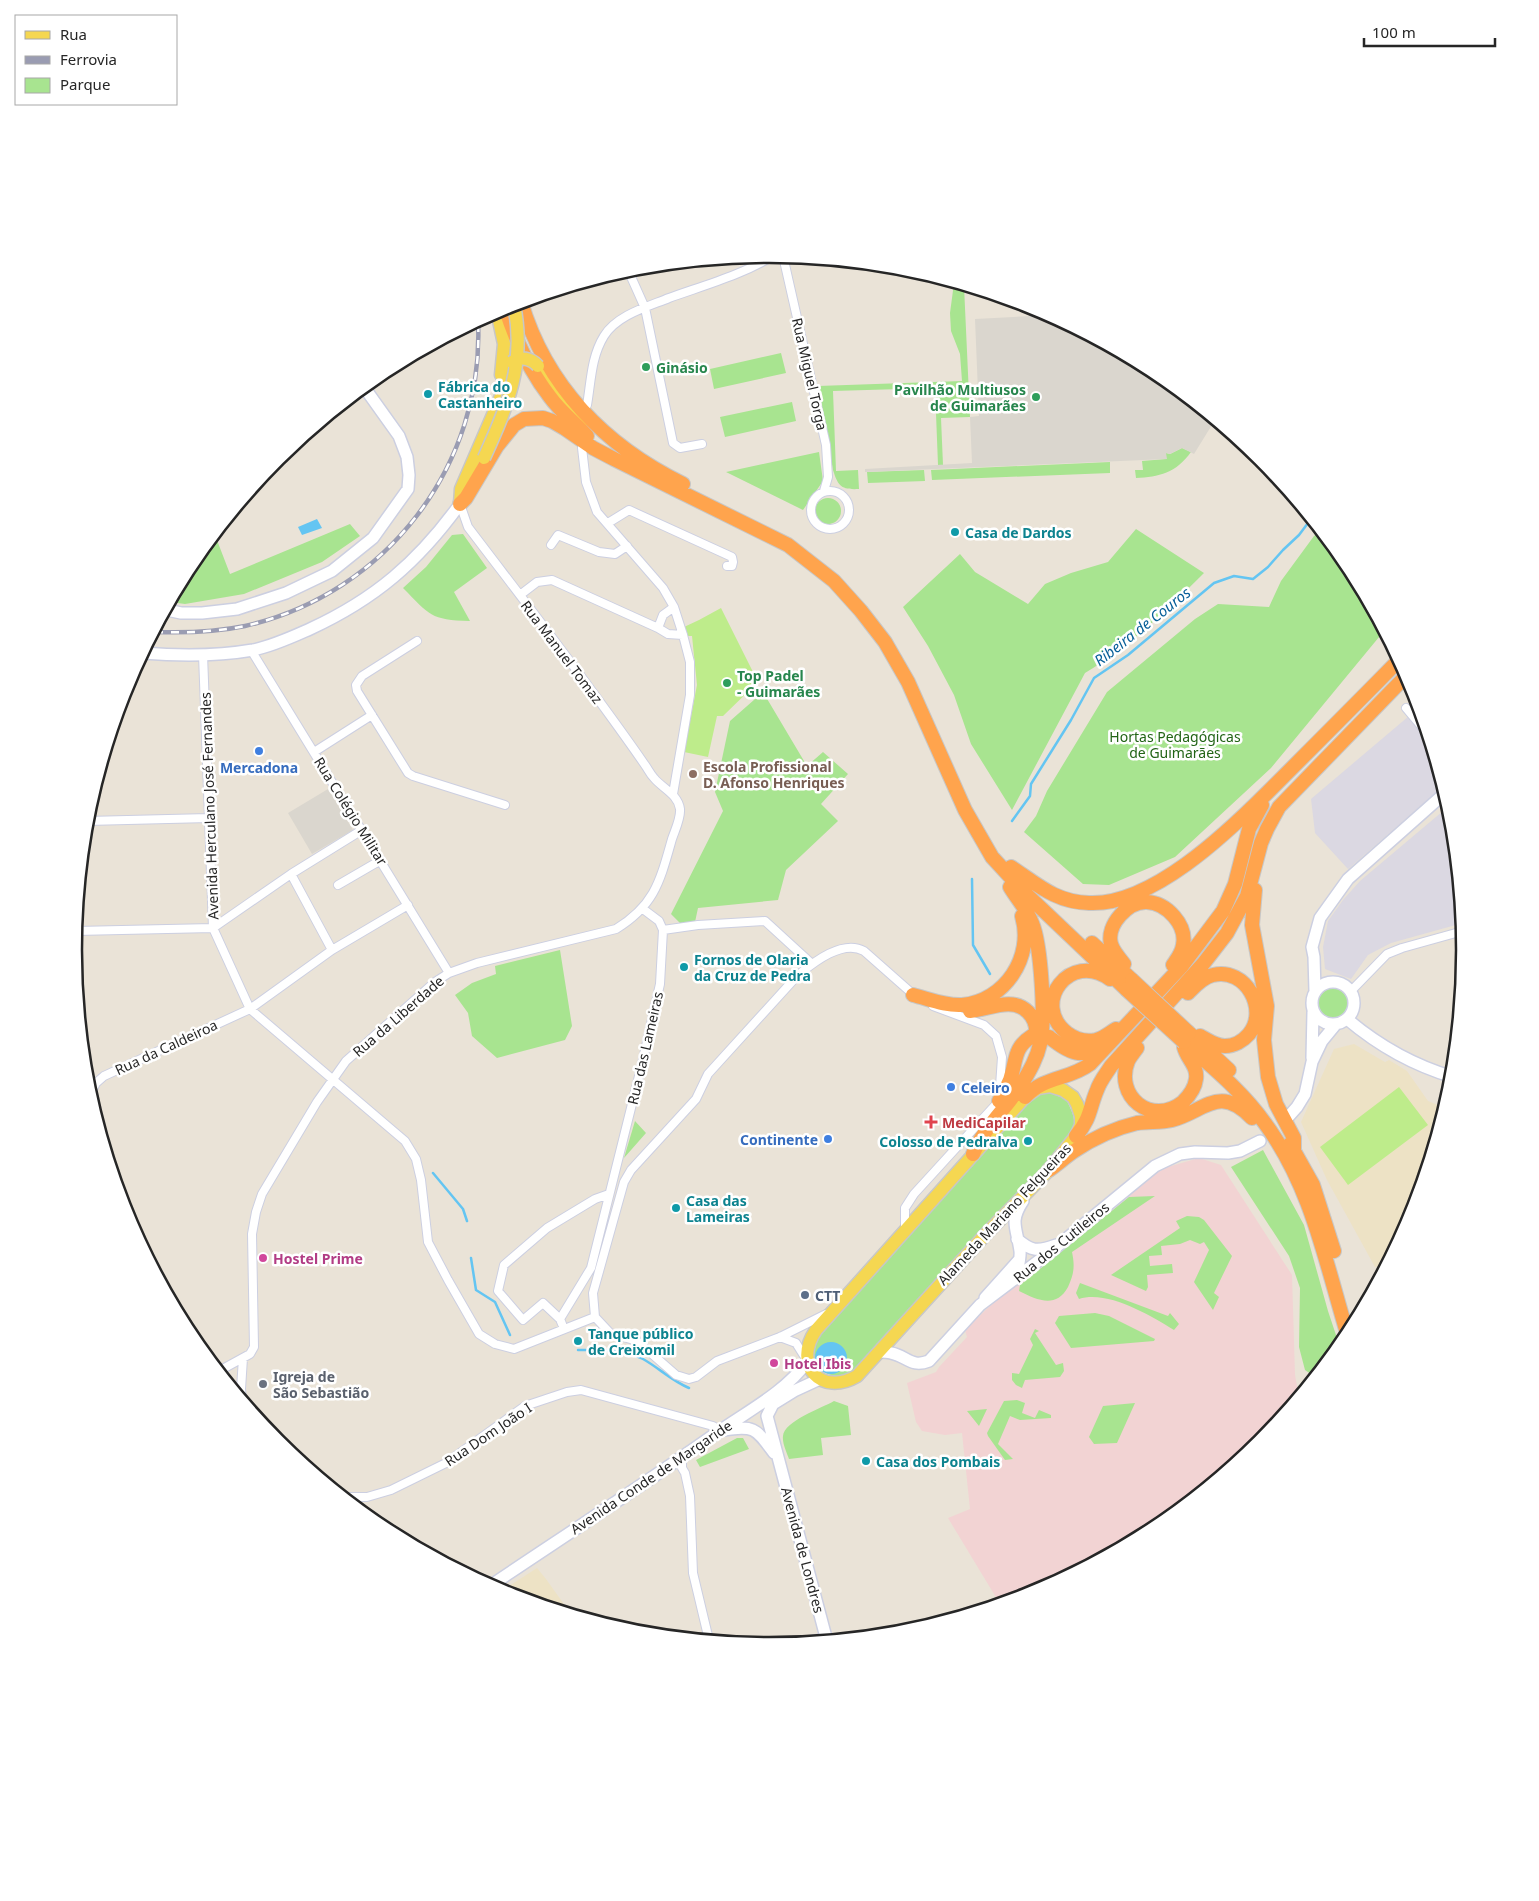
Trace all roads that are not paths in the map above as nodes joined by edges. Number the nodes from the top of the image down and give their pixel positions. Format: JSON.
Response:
{"nodes":[{"id":1,"x":759,"y":263,"type":"edge"},
{"id":2,"x":785,"y":264,"type":"edge"},
{"id":3,"x":631,"y":278,"type":"edge"},
{"id":4,"x":645,"y":308,"type":"junction"},
{"id":5,"x":524,"y":310,"type":"edge"},
{"id":6,"x":515,"y":313,"type":"edge"},
{"id":7,"x":508,"y":316,"type":"edge"},
{"id":8,"x":499,"y":320,"type":"edge"},
{"id":9,"x":368,"y":393,"type":"edge"},
{"id":10,"x":587,"y":406,"type":"dead end"},
{"id":11,"x":496,"y":409,"type":"junction"},
{"id":12,"x":618,"y":443,"type":"junction"},
{"id":13,"x":702,"y":444,"type":"dead end"},
{"id":14,"x":582,"y":448,"type":"dead end"},
{"id":15,"x":614,"y":459,"type":"junction"},
{"id":16,"x":828,"y":477,"type":"junction"},
{"id":17,"x":824,"y":492,"type":"junction"},
{"id":18,"x":837,"y":492,"type":"junction"},
{"id":19,"x":460,"y":504,"type":"junction"},
{"id":20,"x":608,"y":523,"type":"junction"},
{"id":21,"x":551,"y":545,"type":"dead end"},
{"id":22,"x":627,"y":546,"type":"junction"},
{"id":23,"x":727,"y":566,"type":"dead end"},
{"id":24,"x":520,"y":595,"type":"junction"},
{"id":25,"x":674,"y":607,"type":"junction"},
{"id":26,"x":173,"y":611,"type":"edge"},
{"id":27,"x":658,"y":628,"type":"junction"},
{"id":28,"x":683,"y":635,"type":"junction"},
{"id":29,"x":417,"y":641,"type":"dead end"},
{"id":30,"x":252,"y":650,"type":"junction"},
{"id":31,"x":150,"y":653,"type":"edge"},
{"id":32,"x":203,"y":654,"type":"junction"},
{"id":33,"x":1394,"y":665,"type":"edge"},
{"id":34,"x":1401,"y":681,"type":"edge"},
{"id":35,"x":1406,"y":708,"type":"dead end"},
{"id":36,"x":372,"y":715,"type":"junction"},
{"id":37,"x":1416,"y":720,"type":"edge"},
{"id":38,"x":314,"y":752,"type":"junction"},
{"id":39,"x":1291,"y":770,"type":"junction"},
{"id":40,"x":673,"y":794,"type":"junction"},
{"id":41,"x":1439,"y":798,"type":"edge"},
{"id":42,"x":505,"y":805,"type":"dead end"},
{"id":43,"x":209,"y":818,"type":"junction"},
{"id":44,"x":95,"y":821,"type":"edge"},
{"id":45,"x":362,"y":830,"type":"junction"},
{"id":46,"x":381,"y":860,"type":"junction"},
{"id":47,"x":1008,"y":870,"type":"junction"},
{"id":48,"x":1255,"y":870,"type":"junction"},
{"id":49,"x":291,"y":874,"type":"junction"},
{"id":50,"x":338,"y":885,"type":"dead end"},
{"id":51,"x":1010,"y":888,"type":"junction"},
{"id":52,"x":408,"y":905,"type":"junction"},
{"id":53,"x":643,"y":909,"type":"junction"},
{"id":54,"x":213,"y":928,"type":"junction"},
{"id":55,"x":663,"y":930,"type":"junction"},
{"id":56,"x":83,"y":931,"type":"edge"},
{"id":57,"x":1456,"y":933,"type":"edge"},
{"id":58,"x":332,"y":950,"type":"junction"},
{"id":59,"x":1314,"y":957,"type":"junction"},
{"id":60,"x":812,"y":964,"type":"junction"},
{"id":61,"x":450,"y":973,"type":"junction"},
{"id":62,"x":1332,"y":981,"type":"junction"},
{"id":63,"x":1129,"y":984,"type":"junction"},
{"id":64,"x":1161,"y":987,"type":"junction"},
{"id":65,"x":1314,"y":991,"type":"junction"},
{"id":66,"x":1351,"y":991,"type":"junction"},
{"id":67,"x":913,"y":995,"type":"junction"},
{"id":68,"x":1172,"y":1000,"type":"junction"},
{"id":69,"x":937,"y":1008,"type":"junction"},
{"id":70,"x":250,"y":1009,"type":"junction"},
{"id":71,"x":1313,"y":1012,"type":"junction"},
{"id":72,"x":1347,"y":1019,"type":"junction"},
{"id":73,"x":1336,"y":1024,"type":"junction"},
{"id":74,"x":1124,"y":1026,"type":"junction"},
{"id":75,"x":1144,"y":1032,"type":"junction"},
{"id":76,"x":1032,"y":1036,"type":"dead end"},
{"id":77,"x":1050,"y":1037,"type":"dead end"},
{"id":78,"x":1106,"y":1037,"type":"junction"},
{"id":79,"x":1186,"y":1037,"type":"junction"},
{"id":80,"x":1312,"y":1062,"type":"junction"},
{"id":81,"x":1029,"y":1073,"type":"junction"},
{"id":82,"x":1445,"y":1075,"type":"edge"},
{"id":83,"x":332,"y":1080,"type":"junction"},
{"id":84,"x":96,"y":1084,"type":"edge"},
{"id":85,"x":1025,"y":1097,"type":"junction"},
{"id":86,"x":999,"y":1100,"type":"junction"},
{"id":87,"x":1289,"y":1116,"type":"dead end"},
{"id":88,"x":1076,"y":1136,"type":"junction"},
{"id":89,"x":1260,"y":1141,"type":"dead end"},
{"id":90,"x":1290,"y":1153,"type":"junction"},
{"id":91,"x":973,"y":1154,"type":"junction"},
{"id":92,"x":1049,"y":1170,"type":"junction"},
{"id":93,"x":1031,"y":1188,"type":"junction"},
{"id":94,"x":609,"y":1194,"type":"junction"},
{"id":95,"x":905,"y":1230,"type":"junction"},
{"id":96,"x":1017,"y":1239,"type":"junction"},
{"id":97,"x":1058,"y":1244,"type":"junction"},
{"id":98,"x":1019,"y":1260,"type":"junction"},
{"id":99,"x":1016,"y":1279,"type":"junction"},
{"id":100,"x":980,"y":1306,"type":"junction"},
{"id":101,"x":833,"y":1311,"type":"junction"},
{"id":102,"x":1352,"y":1314,"type":"edge"},
{"id":103,"x":595,"y":1317,"type":"junction"},
{"id":104,"x":560,"y":1319,"type":"junction"},
{"id":105,"x":1345,"y":1325,"type":"edge"},
{"id":106,"x":562,"y":1331,"type":"junction"},
{"id":107,"x":780,"y":1338,"type":"junction"},
{"id":108,"x":879,"y":1352,"type":"junction"},
{"id":109,"x":243,"y":1358,"type":"junction"},
{"id":110,"x":807,"y":1362,"type":"junction"},
{"id":111,"x":224,"y":1368,"type":"edge"},
{"id":112,"x":820,"y":1379,"type":"junction"},
{"id":113,"x":241,"y":1389,"type":"edge"},
{"id":114,"x":720,"y":1431,"type":"junction"},
{"id":115,"x":682,"y":1458,"type":"junction"},
{"id":116,"x":778,"y":1460,"type":"junction"},
{"id":117,"x":352,"y":1497,"type":"edge"},
{"id":118,"x":500,"y":1582,"type":"edge"},
{"id":119,"x":708,"y":1634,"type":"edge"},
{"id":120,"x":826,"y":1635,"type":"edge"}],
"edges":[{"from":1,"to":4,"type":"street"},
{"from":2,"to":16,"type":"street","name":"Rua Miguel Torga"},
{"from":3,"to":4,"type":"street"},
{"from":4,"to":10,"type":"street"},
{"from":4,"to":13,"type":"street"},
{"from":5,"to":12,"type":"highway"},
{"from":6,"to":19,"type":"main road","bridge":true},
{"from":7,"to":15,"type":"highway"},
{"from":8,"to":11,"type":"main road"},
{"from":9,"to":26,"type":"main road"},
{"from":11,"to":12,"type":"main road","bridge":true},
{"from":11,"to":19,"type":"main road"},
{"from":12,"to":47,"type":"highway"},
{"from":14,"to":20,"type":"street"},
{"from":15,"to":19,"type":"highway"},
{"from":15,"to":47,"type":"highway"},
{"from":16,"to":17,"type":"street","name":"Rua Miguel Torga"},
{"from":16,"to":18,"type":"street"},
{"from":17,"to":18,"type":"street"},
{"from":17,"to":18,"type":"street"},
{"from":19,"to":24,"type":"street","name":"Rua Manuel Tomaz"},
{"from":19,"to":30,"type":"main road"},
{"from":20,"to":22,"type":"street"},
{"from":20,"to":23,"type":"street"},
{"from":21,"to":22,"type":"street"},
{"from":22,"to":25,"type":"street"},
{"from":24,"to":27,"type":"street"},
{"from":24,"to":40,"type":"street","name":"Rua Manuel Tomaz"},
{"from":25,"to":27,"type":"street"},
{"from":25,"to":28,"type":"street"},
{"from":27,"to":28,"type":"street"},
{"from":28,"to":40,"type":"street"},
{"from":29,"to":36,"type":"street"},
{"from":30,"to":32,"type":"main road"},
{"from":30,"to":38,"type":"street","name":"Rua Colégio Militar"},
{"from":31,"to":32,"type":"main road"},
{"from":32,"to":43,"type":"street","name":"Avenida Herculano José Fernandes"},
{"from":33,"to":39,"type":"highway"},
{"from":34,"to":48,"type":"highway"},
{"from":35,"to":37,"type":"street"},
{"from":36,"to":38,"type":"street"},
{"from":36,"to":42,"type":"street"},
{"from":38,"to":45,"type":"street","name":"Rua Colégio Militar"},
{"from":39,"to":47,"type":"highway"},
{"from":39,"to":64,"type":"highway"},
{"from":40,"to":53,"type":"street","name":"Rua da Liberdade"},
{"from":41,"to":59,"type":"main road"},
{"from":43,"to":44,"type":"street"},
{"from":43,"to":54,"type":"street","name":"Avenida Herculano José Fernandes"},
{"from":45,"to":46,"type":"street","name":"Rua Colégio Militar"},
{"from":45,"to":49,"type":"street"},
{"from":46,"to":50,"type":"street"},
{"from":46,"to":52,"type":"street","name":"Rua Colégio Militar"},
{"from":47,"to":51,"type":"highway"},
{"from":47,"to":63,"type":"highway"},
{"from":48,"to":68,"type":"highway"},
{"from":48,"to":90,"type":"highway"},
{"from":49,"to":54,"type":"street"},
{"from":49,"to":58,"type":"street"},
{"from":51,"to":67,"type":"highway"},
{"from":51,"to":81,"type":"highway"},
{"from":52,"to":58,"type":"street","name":"Rua da Caldeiroa"},
{"from":52,"to":61,"type":"street","name":"Rua Colégio Militar"},
{"from":53,"to":55,"type":"street"},
{"from":53,"to":61,"type":"street","name":"Rua da Liberdade"},
{"from":54,"to":56,"type":"street"},
{"from":54,"to":70,"type":"street","name":"Avenida Herculano José Fernandes"},
{"from":55,"to":60,"type":"street"},
{"from":55,"to":94,"type":"street","name":"Rua das Lameiras"},
{"from":57,"to":66,"type":"street"},
{"from":58,"to":70,"type":"street","name":"Rua da Caldeiroa"},
{"from":59,"to":62,"type":"main road"},
{"from":59,"to":65,"type":"main road"},
{"from":60,"to":67,"type":"street"},
{"from":60,"to":103,"type":"street"},
{"from":61,"to":83,"type":"street","name":"Rua da Liberdade"},
{"from":62,"to":65,"type":"main road"},
{"from":62,"to":66,"type":"main road"},
{"from":63,"to":64,"type":"highway"},
{"from":63,"to":78,"type":"highway"},
{"from":63,"to":79,"type":"highway","bridge":true},
{"from":64,"to":74,"type":"highway"},
{"from":65,"to":71,"type":"main road"},
{"from":66,"to":72,"type":"main road"},
{"from":67,"to":69,"type":"street"},
{"from":68,"to":75,"type":"highway"},
{"from":68,"to":79,"type":"highway"},
{"from":69,"to":81,"type":"highway"},
{"from":69,"to":86,"type":"street"},
{"from":70,"to":83,"type":"street"},
{"from":70,"to":84,"type":"street","name":"Rua da Caldeiroa"},
{"from":71,"to":73,"type":"main road"},
{"from":71,"to":80,"type":"main road"},
{"from":72,"to":73,"type":"main road"},
{"from":72,"to":82,"type":"main road"},
{"from":73,"to":80,"type":"main road"},
{"from":74,"to":78,"type":"highway"},
{"from":74,"to":85,"type":"highway"},
{"from":75,"to":79,"type":"highway"},
{"from":75,"to":88,"type":"highway"},
{"from":76,"to":86,"type":"highway"},
{"from":77,"to":78,"type":"highway"},
{"from":79,"to":90,"type":"highway"},
{"from":80,"to":87,"type":"main road"},
{"from":81,"to":91,"type":"highway"},
{"from":83,"to":106,"type":"street"},
{"from":83,"to":109,"type":"street","name":"Rua da Liberdade"},
{"from":85,"to":88,"type":"main road","name":"Alameda Mariano Felgueiras"},
{"from":85,"to":91,"type":"main road","name":"Alameda Mariano Felgueiras"},
{"from":86,"to":95,"type":"street"},
{"from":88,"to":92,"type":"main road","name":"Alameda Mariano Felgueiras"},
{"from":89,"to":97,"type":"main road","name":"Rua dos Cutileiros"},
{"from":90,"to":92,"type":"highway"},
{"from":90,"to":102,"type":"highway"},
{"from":90,"to":105,"type":"highway"},
{"from":91,"to":95,"type":"main road","name":"Alameda Mariano Felgueiras"},
{"from":92,"to":93,"type":"main road","name":"Alameda Mariano Felgueiras"},
{"from":93,"to":96,"type":"main road"},
{"from":93,"to":108,"type":"main road","name":"Alameda Mariano Felgueiras"},
{"from":94,"to":104,"type":"street","name":"Rua das Lameiras"},
{"from":94,"to":104,"type":"street"},
{"from":95,"to":101,"type":"main road","name":"Alameda Mariano Felgueiras"},
{"from":96,"to":97,"type":"main road"},
{"from":96,"to":98,"type":"main road"},
{"from":97,"to":99,"type":"main road","name":"Rua dos Cutileiros"},
{"from":98,"to":99,"type":"main road"},
{"from":98,"to":100,"type":"main road"},
{"from":99,"to":100,"type":"main road","name":"Rua dos Cutileiros"},
{"from":100,"to":108,"type":"main road","name":"Rua dos Cutileiros"},
{"from":101,"to":107,"type":"street"},
{"from":101,"to":110,"type":"main road","name":"Alameda Mariano Felgueiras"},
{"from":103,"to":106,"type":"street"},
{"from":103,"to":107,"type":"street"},
{"from":104,"to":106,"type":"street"},
{"from":107,"to":110,"type":"street"},
{"from":108,"to":112,"type":"main road","name":"Alameda Mariano Felgueiras"},
{"from":109,"to":111,"type":"street"},
{"from":109,"to":113,"type":"street"},
{"from":110,"to":112,"type":"main road"},
{"from":110,"to":114,"type":"main road","name":"Avenida Conde de Margaride"},
{"from":112,"to":116,"type":"main road","name":"Avenida de Londres"},
{"from":114,"to":115,"type":"main road","name":"Avenida Conde de Margaride"},
{"from":114,"to":116,"type":"main road","name":"Avenida de Londres"},
{"from":114,"to":117,"type":"street","name":"Rua Dom João I"},
{"from":115,"to":118,"type":"main road","name":"Avenida Conde de Margaride"},
{"from":115,"to":119,"type":"street"},
{"from":116,"to":120,"type":"main road","name":"Avenida de Londres"}]}
